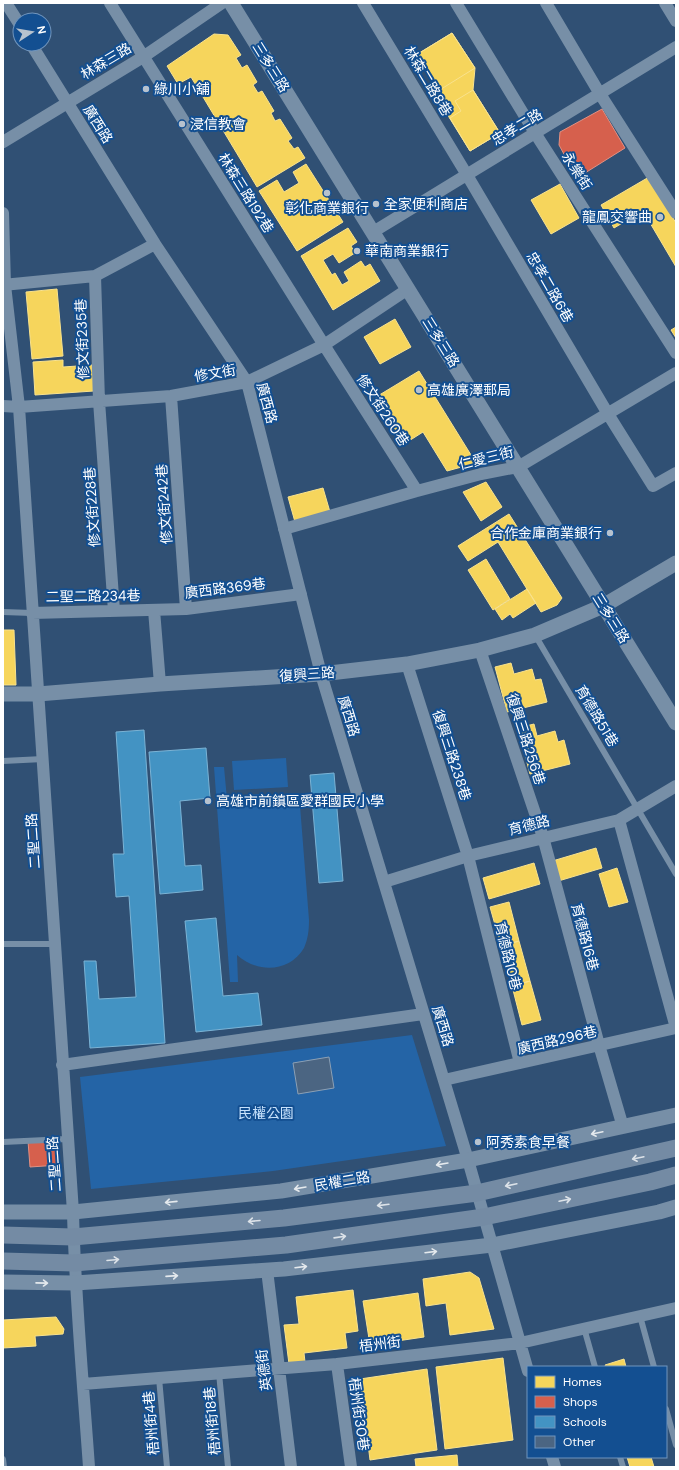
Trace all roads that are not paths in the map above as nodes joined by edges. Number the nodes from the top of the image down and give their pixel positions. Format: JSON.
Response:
{"nodes":[{"id":1,"x":6,"y":3,"type":"edge"},
{"id":2,"x":110,"y":3,"type":"edge"},
{"id":3,"x":222,"y":3,"type":"edge"},
{"id":4,"x":231,"y":3,"type":"edge"},
{"id":5,"x":363,"y":3,"type":"edge"},
{"id":6,"x":456,"y":3,"type":"edge"},
{"id":7,"x":546,"y":3,"type":"edge"},
{"id":8,"x":665,"y":3,"type":"edge"},
{"id":9,"x":12,"y":12,"type":"edge"},
{"id":10,"x":676,"y":20,"type":"edge"},
{"id":11,"x":676,"y":47,"type":"edge"},
{"id":12,"x":37,"y":52,"type":"edge"},
{"id":13,"x":143,"y":56,"type":"junction"},
{"id":14,"x":600,"y":94,"type":"junction"},
{"id":15,"x":67,"y":102,"type":"junction"},
{"id":16,"x":535,"y":134,"type":"junction"},
{"id":17,"x":3,"y":142,"type":"edge"},
{"id":18,"x":467,"y":175,"type":"junction"},
{"id":19,"x":3,"y":213,"type":"edge"},
{"id":20,"x":676,"y":213,"type":"edge"},
{"id":21,"x":373,"y":232,"type":"junction"},
{"id":22,"x":155,"y":244,"type":"junction"},
{"id":23,"x":95,"y":276,"type":"junction"},
{"id":24,"x":4,"y":285,"type":"edge"},
{"id":25,"x":408,"y":289,"type":"junction"},
{"id":26,"x":324,"y":345,"type":"junction"},
{"id":27,"x":676,"y":353,"type":"edge"},
{"id":28,"x":676,"y":373,"type":"edge"},
{"id":29,"x":247,"y":382,"type":"junction"},
{"id":30,"x":171,"y":396,"type":"junction"},
{"id":31,"x":99,"y":401,"type":"junction"},
{"id":32,"x":3,"y":406,"type":"edge"},
{"id":33,"x":19,"y":407,"type":"junction"},
{"id":34,"x":608,"y":414,"type":"junction"},
{"id":35,"x":518,"y":467,"type":"junction"},
{"id":36,"x":676,"y":472,"type":"edge"},
{"id":37,"x":417,"y":491,"type":"junction"},
{"id":38,"x":284,"y":529,"type":"junction"},
{"id":39,"x":676,"y":563,"type":"edge"},
{"id":40,"x":301,"y":594,"type":"junction"},
{"id":41,"x":603,"y":606,"type":"junction"},
{"id":42,"x":186,"y":609,"type":"junction"},
{"id":43,"x":154,"y":610,"type":"junction"},
{"id":44,"x":114,"y":611,"type":"junction"},
{"id":45,"x":3,"y":612,"type":"edge"},
{"id":46,"x":32,"y":613,"type":"junction"},
{"id":47,"x":535,"y":635,"type":"junction"},
{"id":48,"x":480,"y":650,"type":"junction"},
{"id":49,"x":407,"y":664,"type":"junction"},
{"id":50,"x":321,"y":674,"type":"junction"},
{"id":51,"x":160,"y":684,"type":"junction"},
{"id":52,"x":3,"y":694,"type":"edge"},
{"id":53,"x":38,"y":694,"type":"junction"},
{"id":54,"x":676,"y":723,"type":"edge"},
{"id":55,"x":43,"y":759,"type":"junction"},
{"id":56,"x":3,"y":761,"type":"edge"},
{"id":57,"x":676,"y":786,"type":"edge"},
{"id":58,"x":638,"y":809,"type":"junction"},
{"id":59,"x":619,"y":820,"type":"junction"},
{"id":60,"x":543,"y":837,"type":"junction"},
{"id":61,"x":468,"y":856,"type":"junction"},
{"id":62,"x":676,"y":874,"type":"edge"},
{"id":63,"x":384,"y":882,"type":"junction"},
{"id":64,"x":3,"y":944,"type":"edge"},
{"id":65,"x":54,"y":944,"type":"junction"},
{"id":66,"x":423,"y":1014,"type":"junction"},
{"id":67,"x":676,"y":1028,"type":"edge"},
{"id":68,"x":599,"y":1045,"type":"junction"},
{"id":69,"x":520,"y":1063,"type":"junction"},
{"id":70,"x":62,"y":1065,"type":"junction"},
{"id":71,"x":444,"y":1080,"type":"junction"},
{"id":72,"x":676,"y":1115,"type":"edge"},
{"id":73,"x":623,"y":1127,"type":"junction"},
{"id":74,"x":67,"y":1139,"type":"junction"},
{"id":75,"x":3,"y":1142,"type":"edge"},
{"id":76,"x":676,"y":1148,"type":"edge"},
{"id":77,"x":468,"y":1160,"type":"junction"},
{"id":78,"x":676,"y":1175,"type":"edge"},
{"id":79,"x":477,"y":1193,"type":"junction"},
{"id":80,"x":676,"y":1207,"type":"edge"},
{"id":81,"x":3,"y":1212,"type":"edge"},
{"id":82,"x":73,"y":1212,"type":"junction"},
{"id":83,"x":484,"y":1217,"type":"junction"},
{"id":84,"x":3,"y":1235,"type":"edge"},
{"id":85,"x":73,"y":1237,"type":"junction"},
{"id":86,"x":492,"y":1245,"type":"junction"},
{"id":87,"x":3,"y":1261,"type":"edge"},
{"id":88,"x":74,"y":1263,"type":"junction"},
{"id":89,"x":267,"y":1270,"type":"junction"},
{"id":90,"x":3,"y":1282,"type":"edge"},
{"id":91,"x":75,"y":1283,"type":"junction"},
{"id":92,"x":676,"y":1308,"type":"edge"},
{"id":93,"x":640,"y":1316,"type":"junction"},
{"id":94,"x":584,"y":1328,"type":"junction"},
{"id":95,"x":520,"y":1343,"type":"junction"},
{"id":96,"x":337,"y":1364,"type":"junction"},
{"id":97,"x":595,"y":1366,"type":"edge"},
{"id":98,"x":654,"y":1366,"type":"edge"},
{"id":99,"x":527,"y":1368,"type":"edge"},
{"id":100,"x":279,"y":1369,"type":"junction"},
{"id":101,"x":220,"y":1373,"type":"junction"},
{"id":102,"x":159,"y":1378,"type":"junction"},
{"id":103,"x":84,"y":1384,"type":"junction"},
{"id":104,"x":667,"y":1413,"type":"edge"},
{"id":105,"x":676,"y":1445,"type":"edge"},
{"id":106,"x":3,"y":1459,"type":"edge"},
{"id":107,"x":4,"y":1467,"type":"edge"},
{"id":108,"x":88,"y":1467,"type":"edge"},
{"id":109,"x":167,"y":1467,"type":"edge"},
{"id":110,"x":228,"y":1467,"type":"edge"},
{"id":111,"x":290,"y":1467,"type":"edge"},
{"id":112,"x":351,"y":1467,"type":"edge"}],
"edges":[{"from":1,"to":9,"type":"street"},
{"from":2,"to":13,"type":"street","name":"林森三路192巷"},
{"from":3,"to":13,"type":"street","name":"林森三路"},
{"from":4,"to":21,"type":"street","name":"三多三路"},
{"from":5,"to":18,"type":"street","name":"林森二路8巷"},
{"from":6,"to":16,"type":"street","name":"永樂街"},
{"from":7,"to":14,"type":"street"},
{"from":8,"to":10,"type":"street"},
{"from":11,"to":14,"type":"street","name":"忠孝二路"},
{"from":12,"to":15,"type":"street","name":"廣西路"},
{"from":13,"to":15,"type":"street","name":"林森三路"},
{"from":13,"to":26,"type":"street","name":"林森三路192巷"},
{"from":14,"to":16,"type":"street","name":"忠孝二路"},
{"from":14,"to":20,"type":"street"},
{"from":15,"to":17,"type":"street","name":"林森三路"},
{"from":15,"to":22,"type":"street","name":"廣西路"},
{"from":16,"to":18,"type":"street","name":"忠孝二路"},
{"from":16,"to":27,"type":"street","name":"永樂街"},
{"from":18,"to":21,"type":"street","name":"忠孝二路"},
{"from":18,"to":34,"type":"street","name":"忠孝二路6巷"},
{"from":19,"to":24,"type":"street","name":"二聖二路"},
{"from":21,"to":25,"type":"street","name":"三多三路"},
{"from":22,"to":23,"type":"street"},
{"from":22,"to":29,"type":"street","name":"廣西路"},
{"from":23,"to":24,"type":"street"},
{"from":23,"to":31,"type":"street","name":"修文街235巷"},
{"from":24,"to":33,"type":"street","name":"二聖二路"},
{"from":25,"to":26,"type":"street","name":"修文街"},
{"from":25,"to":35,"type":"street","name":"三多三路"},
{"from":26,"to":29,"type":"street","name":"修文街"},
{"from":26,"to":37,"type":"street","name":"修文街260巷"},
{"from":28,"to":34,"type":"street","name":"仁愛三街"},
{"from":29,"to":30,"type":"street","name":"修文街"},
{"from":29,"to":38,"type":"street","name":"廣西路"},
{"from":30,"to":31,"type":"street","name":"修文街"},
{"from":30,"to":42,"type":"street","name":"修文街242巷"},
{"from":31,"to":33,"type":"street","name":"修文街"},
{"from":31,"to":44,"type":"street","name":"修文街228巷"},
{"from":32,"to":33,"type":"street","name":"修文街"},
{"from":33,"to":46,"type":"street","name":"二聖二路"},
{"from":34,"to":35,"type":"street","name":"仁愛三街"},
{"from":34,"to":36,"type":"street","name":"忠孝二路6巷"},
{"from":35,"to":37,"type":"street","name":"仁愛三街"},
{"from":35,"to":41,"type":"street","name":"三多三路"},
{"from":37,"to":38,"type":"street","name":"仁愛三街"},
{"from":38,"to":40,"type":"street","name":"廣西路"},
{"from":39,"to":41,"type":"street","name":"復興三路"},
{"from":40,"to":42,"type":"street","name":"廣西路369巷"},
{"from":40,"to":50,"type":"street","name":"廣西路"},
{"from":41,"to":47,"type":"street","name":"復興三路"},
{"from":41,"to":54,"type":"street","name":"三多三路"},
{"from":42,"to":43,"type":"street","name":"廣西路369巷"},
{"from":43,"to":44,"type":"street","name":"二聖二路234巷"},
{"from":43,"to":51,"type":"street"},
{"from":44,"to":46,"type":"street","name":"二聖二路234巷"},
{"from":45,"to":46,"type":"lane"},
{"from":46,"to":53,"type":"street","name":"二聖二路"},
{"from":47,"to":48,"type":"street","name":"復興三路"},
{"from":47,"to":58,"type":"lane","name":"育德路51巷"},
{"from":48,"to":49,"type":"street","name":"復興三路"},
{"from":48,"to":60,"type":"street","name":"復興三路256巷"},
{"from":49,"to":50,"type":"street","name":"復興三路"},
{"from":49,"to":61,"type":"street","name":"復興三路238巷"},
{"from":50,"to":51,"type":"street","name":"復興三路"},
{"from":50,"to":63,"type":"street","name":"廣西路"},
{"from":51,"to":53,"type":"street","name":"復興三路"},
{"from":52,"to":53,"type":"street","name":"復興三路"},
{"from":53,"to":55,"type":"street","name":"二聖二路"},
{"from":55,"to":56,"type":"lane"},
{"from":55,"to":65,"type":"street","name":"二聖二路"},
{"from":57,"to":58,"type":"street","name":"育德路"},
{"from":58,"to":59,"type":"street","name":"育德路"},
{"from":58,"to":62,"type":"lane","name":"育德路51巷"},
{"from":59,"to":60,"type":"street","name":"育德路"},
{"from":59,"to":67,"type":"street"},
{"from":60,"to":61,"type":"street","name":"育德路"},
{"from":60,"to":68,"type":"street","name":"育德路16巷"},
{"from":61,"to":63,"type":"street","name":"育德路"},
{"from":61,"to":69,"type":"street","name":"育德路10巷"},
{"from":63,"to":66,"type":"street","name":"廣西路"},
{"from":64,"to":65,"type":"lane"},
{"from":65,"to":70,"type":"street","name":"二聖二路"},
{"from":66,"to":70,"type":"street"},
{"from":66,"to":71,"type":"street","name":"廣西路"},
{"from":67,"to":68,"type":"street","name":"廣西路296巷"},
{"from":68,"to":69,"type":"street","name":"廣西路296巷"},
{"from":68,"to":73,"type":"street","name":"育德路16巷"},
{"from":69,"to":71,"type":"street","name":"廣西路296巷"},
{"from":70,"to":74,"type":"street","name":"二聖二路"},
{"from":71,"to":77,"type":"street","name":"廣西路"},
{"from":72,"to":73,"type":"street","name":"民權二路"},
{"from":73,"to":77,"type":"street","name":"民權二路","one_way":true},
{"from":74,"to":75,"type":"lane"},
{"from":74,"to":82,"type":"street","name":"二聖二路"},
{"from":76,"to":79,"type":"main road","name":"民權二路","one_way":true},
{"from":77,"to":79,"type":"street","name":"廣西路"},
{"from":77,"to":82,"type":"street","name":"民權二路","one_way":true},
{"from":83,"to":78,"type":"main road","one_way":true},
{"from":79,"to":83,"type":"street","name":"廣西路"},
{"from":79,"to":85,"type":"main road","name":"民權二路","one_way":true},
{"from":80,"to":86,"type":"street"},
{"from":81,"to":82,"type":"street","name":"民權二路"},
{"from":82,"to":85,"type":"street","name":"二聖二路"},
{"from":83,"to":86,"type":"street","name":"廣西路"},
{"from":88,"to":83,"type":"main road","one_way":true},
{"from":84,"to":85,"type":"main road","name":"民權二路"},
{"from":85,"to":88,"type":"street","name":"二聖二路"},
{"from":89,"to":86,"type":"street","one_way":true},
{"from":86,"to":95,"type":"street","name":"廣西路"},
{"from":87,"to":88,"type":"main road"},
{"from":88,"to":91,"type":"street","name":"二聖二路"},
{"from":91,"to":89,"type":"street","one_way":true},
{"from":89,"to":100,"type":"street","name":"英德街"},
{"from":90,"to":91,"type":"street","one_way":true},
{"from":91,"to":103,"type":"street","name":"二聖二路"},
{"from":92,"to":93,"type":"street","name":"梧州街"},
{"from":93,"to":94,"type":"street","name":"梧州街"},
{"from":93,"to":98,"type":"lane"},
{"from":94,"to":95,"type":"street","name":"梧州街"},
{"from":94,"to":97,"type":"lane"},
{"from":95,"to":96,"type":"street","name":"梧州街"},
{"from":95,"to":99,"type":"street","name":"廣西路"},
{"from":96,"to":100,"type":"street","name":"梧州街"},
{"from":96,"to":112,"type":"street","name":"梧州街30巷"},
{"from":100,"to":101,"type":"street","name":"梧州街"},
{"from":100,"to":111,"type":"street","name":"英德街"},
{"from":101,"to":102,"type":"street","name":"梧州街"},
{"from":101,"to":110,"type":"lane","name":"梧州街18巷"},
{"from":102,"to":103,"type":"street","name":"梧州街"},
{"from":102,"to":109,"type":"lane","name":"梧州街4巷"},
{"from":103,"to":108,"type":"street","name":"二聖二路"},
{"from":104,"to":105,"type":"lane"},
{"from":106,"to":107,"type":"lane"}]}
